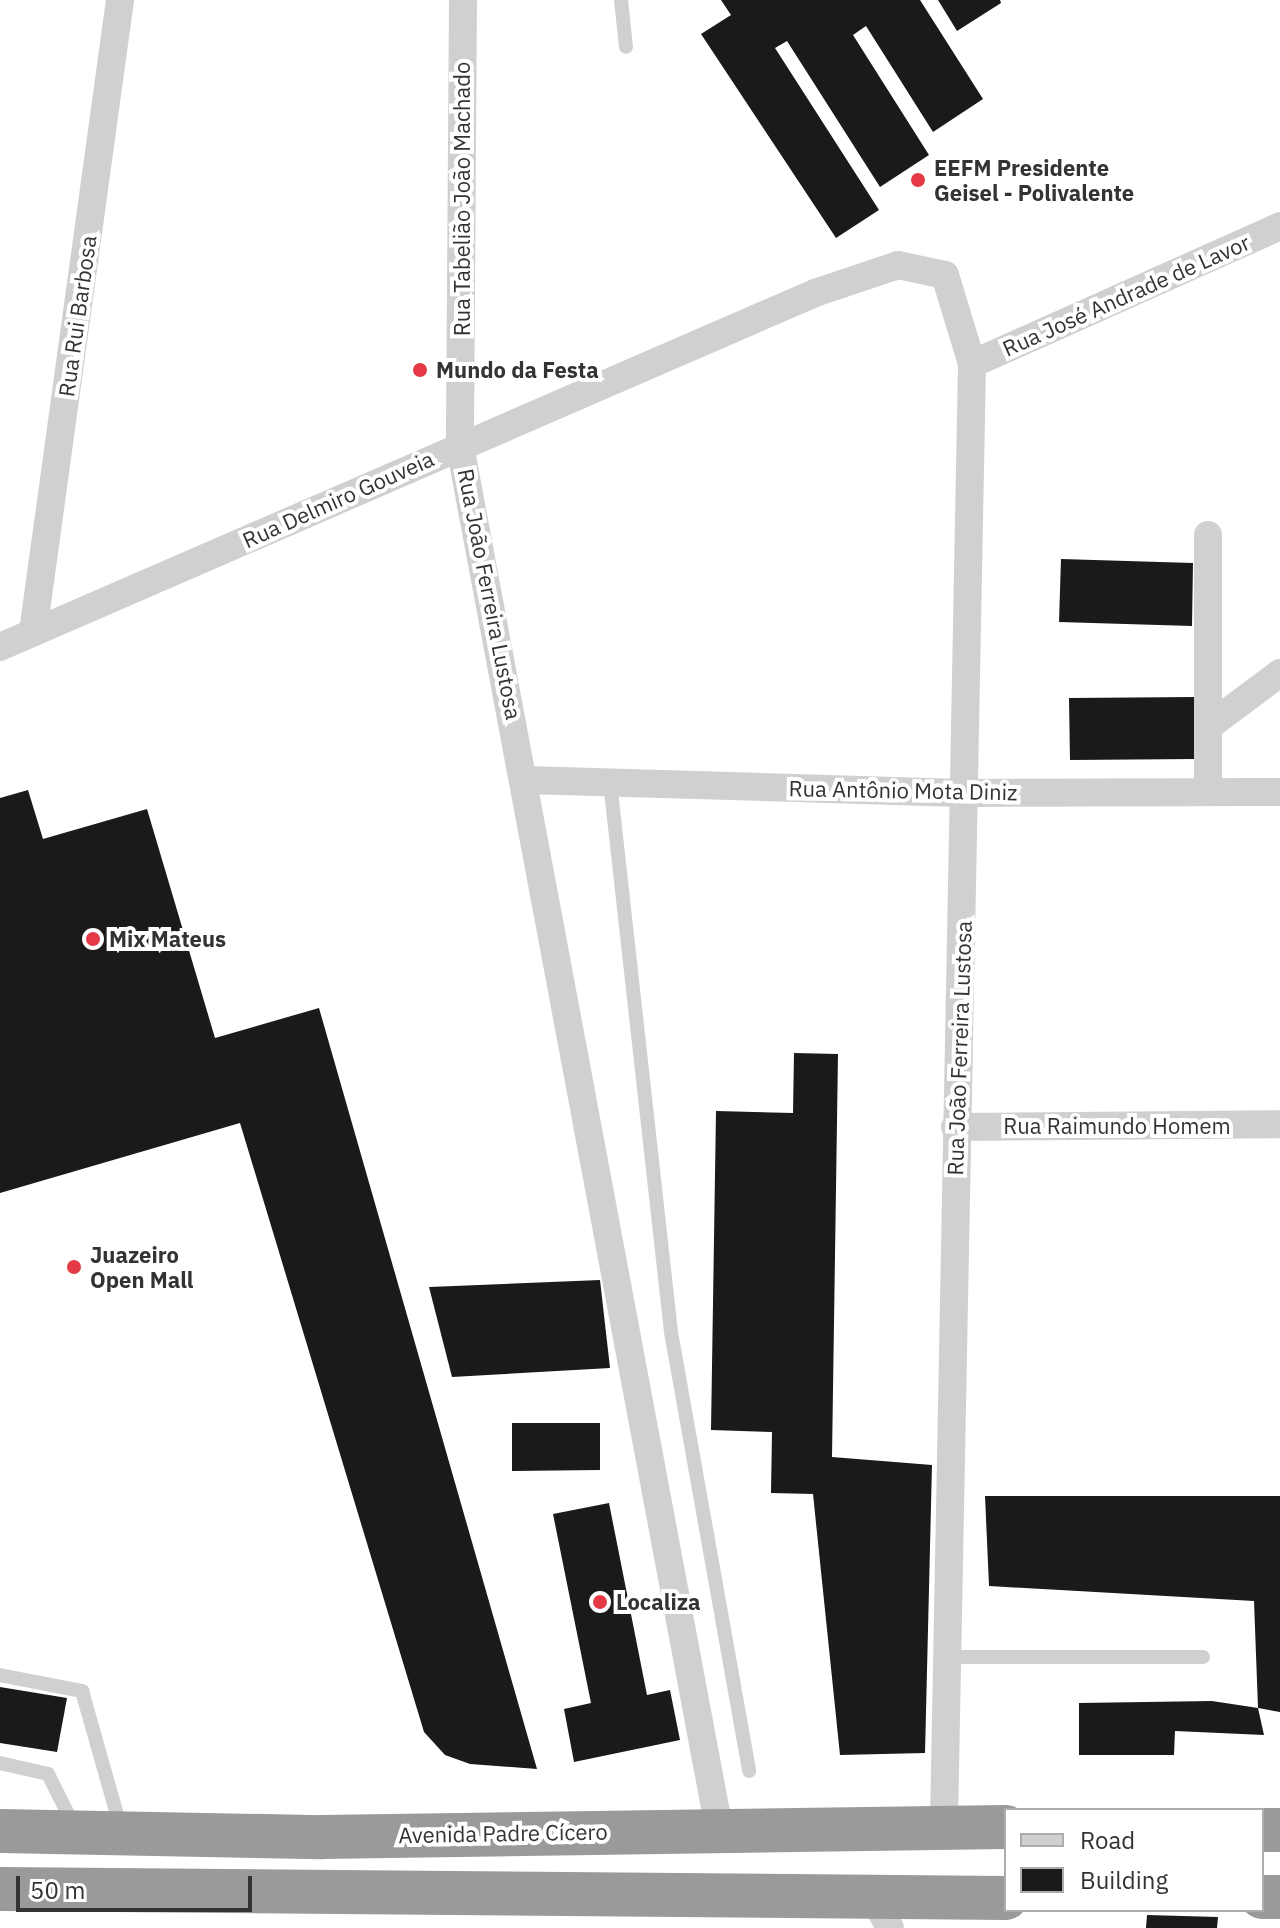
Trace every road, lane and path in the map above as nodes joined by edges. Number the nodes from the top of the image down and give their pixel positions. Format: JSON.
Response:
{"nodes":[{"id":1,"x":120,"y":0,"type":"edge"},
{"id":2,"x":463,"y":0,"type":"edge"},
{"id":3,"x":621,"y":0,"type":"edge"},
{"id":4,"x":626,"y":47,"type":"dead end"},
{"id":5,"x":1280,"y":226,"type":"edge"},
{"id":6,"x":945,"y":275,"type":"joint"},
{"id":7,"x":972,"y":364,"type":"junction"},
{"id":8,"x":460,"y":446,"type":"junction"},
{"id":9,"x":1208,"y":535,"type":"dead end"},
{"id":10,"x":33,"y":632,"type":"junction"},
{"id":11,"x":0,"y":647,"type":"edge"},
{"id":12,"x":1280,"y":673,"type":"edge"},
{"id":13,"x":1209,"y":726,"type":"junction"},
{"id":14,"x":526,"y":780,"type":"junction"},
{"id":15,"x":610,"y":782,"type":"junction"},
{"id":16,"x":1208,"y":792,"type":"junction"},
{"id":17,"x":1280,"y":792,"type":"edge"},
{"id":18,"x":969,"y":793,"type":"junction"},
{"id":19,"x":1280,"y":1124,"type":"edge"},
{"id":20,"x":955,"y":1127,"type":"junction"},
{"id":21,"x":947,"y":1657,"type":"junction"},
{"id":22,"x":1203,"y":1657,"type":"dead end"},
{"id":23,"x":0,"y":1675,"type":"edge"},
{"id":24,"x":0,"y":1763,"type":"edge"},
{"id":25,"x":749,"y":1771,"type":"dead end"},
{"id":26,"x":944,"y":1827,"type":"junction"},
{"id":27,"x":1004,"y":1827,"type":"edge"},
{"id":28,"x":719,"y":1828,"type":"junction"},
{"id":29,"x":0,"y":1831,"type":"edge"},
{"id":30,"x":77,"y":1833,"type":"junction"},
{"id":31,"x":122,"y":1833,"type":"junction"},
{"id":32,"x":321,"y":1837,"type":"junction"},
{"id":33,"x":0,"y":1889,"type":"edge"},
{"id":34,"x":321,"y":1892,"type":"junction"},
{"id":35,"x":1004,"y":1898,"type":"edge"},
{"id":36,"x":882,"y":1912,"type":"edge"}],
"edges":[{"from":1,"to":10,"type":"street","name":"Rua Rui Barbosa"},
{"from":2,"to":8,"type":"street","name":"Rua Tabelião João Machado"},
{"from":3,"to":4,"type":"lane"},
{"from":5,"to":7,"type":"street","name":"Rua José Andrade de Lavor"},
{"from":6,"to":7,"type":"street","name":"Rua João Ferreira Lustosa"},
{"from":6,"to":8,"type":"street","name":"Rua Delmiro Gouveia"},
{"from":7,"to":18,"type":"street","name":"Rua João Ferreira Lustosa"},
{"from":8,"to":10,"type":"street","name":"Rua Delmiro Gouveia"},
{"from":8,"to":14,"type":"street","name":"Rua João Ferreira Lustosa"},
{"from":9,"to":13,"type":"street"},
{"from":10,"to":11,"type":"street","name":"Rua Delmiro Gouveia"},
{"from":12,"to":13,"type":"street"},
{"from":13,"to":16,"type":"street"},
{"from":14,"to":15,"type":"street","name":"Rua Antônio Mota Diniz"},
{"from":14,"to":28,"type":"street","name":"Rua João Ferreira Lustosa"},
{"from":15,"to":18,"type":"street","name":"Rua Antônio Mota Diniz"},
{"from":15,"to":25,"type":"lane"},
{"from":16,"to":17,"type":"street","name":"Rua Antônio Mota Diniz"},
{"from":16,"to":18,"type":"street","name":"Rua Antônio Mota Diniz"},
{"from":18,"to":20,"type":"street","name":"Rua João Ferreira Lustosa"},
{"from":19,"to":20,"type":"street","name":"Rua Raimundo Homem"},
{"from":20,"to":21,"type":"street","name":"Rua João Ferreira Lustosa"},
{"from":21,"to":22,"type":"lane"},
{"from":21,"to":26,"type":"street","name":"Rua João Ferreira Lustosa"},
{"from":23,"to":31,"type":"lane"},
{"from":24,"to":30,"type":"lane"},
{"from":26,"to":27,"type":"highway","name":"Avenida Padre Cícero"},
{"from":26,"to":28,"type":"highway","name":"Avenida Padre Cícero"},
{"from":28,"to":32,"type":"highway","name":"Avenida Padre Cícero"},
{"from":29,"to":30,"type":"highway","name":"Avenida Padre Cícero"},
{"from":30,"to":31,"type":"highway","name":"Avenida Padre Cícero"},
{"from":31,"to":32,"type":"highway","name":"Avenida Padre Cícero"},
{"from":32,"to":34,"type":"highway"},
{"from":33,"to":34,"type":"highway"},
{"from":34,"to":36,"type":"highway"},
{"from":35,"to":36,"type":"highway"}]}
